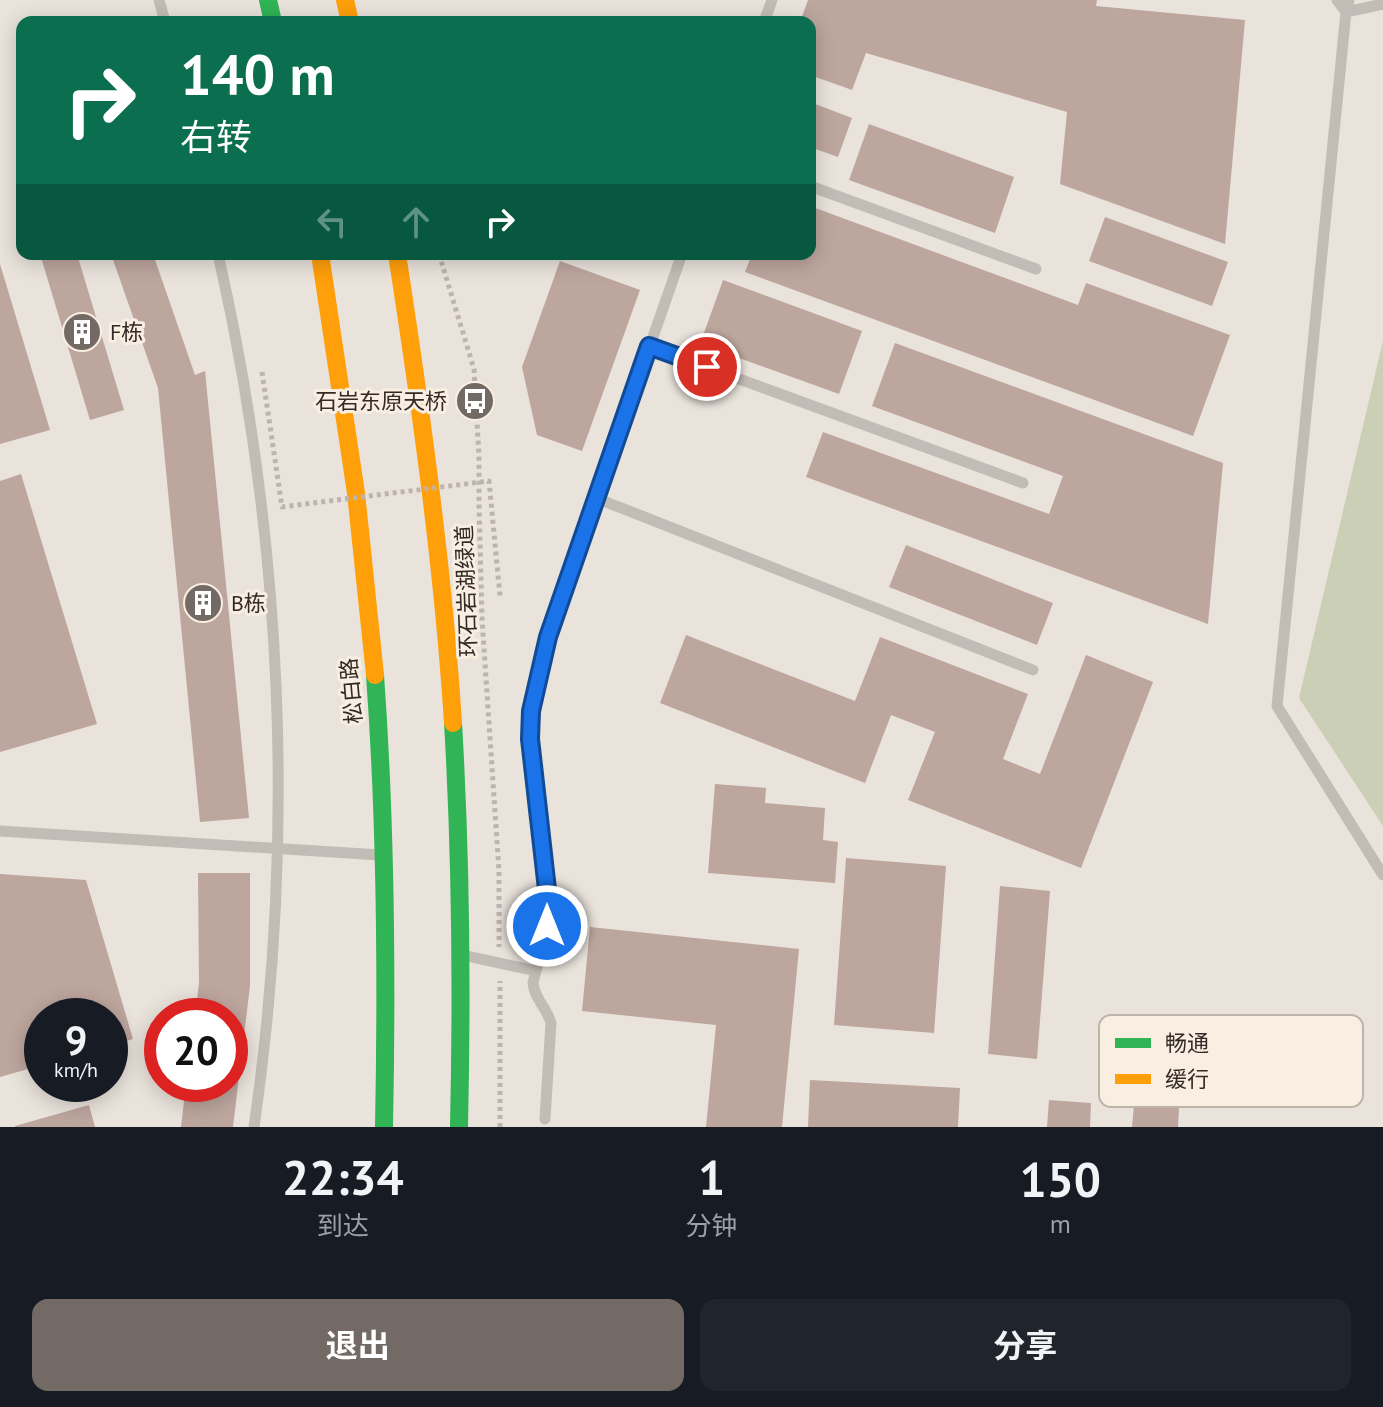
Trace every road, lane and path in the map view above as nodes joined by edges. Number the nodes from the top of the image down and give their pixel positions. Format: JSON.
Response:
{"nodes":[{"id":1,"x":1337,"y":0,"type":"edge"},
{"id":2,"x":1383,"y":4,"type":"edge"},
{"id":3,"x":1348,"y":6,"type":"edge"},
{"id":4,"x":816,"y":188,"type":"edge"},
{"id":5,"x":219,"y":260,"type":"edge"},
{"id":6,"x":321,"y":260,"type":"edge"},
{"id":7,"x":398,"y":260,"type":"edge"},
{"id":8,"x":441,"y":260,"type":"edge"},
{"id":9,"x":680,"y":260,"type":"edge"},
{"id":10,"x":1036,"y":269,"type":"dead end"},
{"id":11,"x":649,"y":346,"type":"junction"},
{"id":12,"x":262,"y":372,"type":"dead end"},
{"id":13,"x":1023,"y":483,"type":"dead end"},
{"id":14,"x":596,"y":498,"type":"junction"},
{"id":15,"x":500,"y":596,"type":"dead end"},
{"id":16,"x":1033,"y":670,"type":"dead end"},
{"id":17,"x":0,"y":831,"type":"edge"},
{"id":18,"x":277,"y":849,"type":"junction"},
{"id":19,"x":384,"y":856,"type":"junction"},
{"id":20,"x":1383,"y":875,"type":"edge"},
{"id":21,"x":499,"y":931,"type":"dead end"},
{"id":22,"x":462,"y":955,"type":"junction"},
{"id":23,"x":536,"y":971,"type":"junction"},
{"id":24,"x":500,"y":999,"type":"dead end"},
{"id":25,"x":545,"y":1119,"type":"dead end"},
{"id":26,"x":254,"y":1127,"type":"edge"},
{"id":27,"x":384,"y":1127,"type":"edge"},
{"id":28,"x":459,"y":1127,"type":"edge"},
{"id":29,"x":500,"y":1127,"type":"edge"}],
"edges":[{"from":1,"to":3,"type":"lane"},
{"from":2,"to":3,"type":"lane"},
{"from":3,"to":20,"type":"lane"},
{"from":4,"to":10,"type":"lane"},
{"from":5,"to":18,"type":"lane"},
{"from":6,"to":19,"type":"main road","name":"松白路"},
{"from":7,"to":22,"type":"main road"},
{"from":8,"to":21,"type":"path","name":"环石岩湖绿道"},
{"from":9,"to":11,"type":"lane"},
{"from":11,"to":13,"type":"lane"},
{"from":11,"to":14,"type":"lane"},
{"from":12,"to":15,"type":"path","bridge":true},
{"from":14,"to":16,"type":"lane"},
{"from":14,"to":23,"type":"lane"},
{"from":17,"to":18,"type":"lane"},
{"from":18,"to":19,"type":"lane"},
{"from":18,"to":26,"type":"lane"},
{"from":19,"to":27,"type":"main road","name":"松白路"},
{"from":22,"to":23,"type":"lane"},
{"from":22,"to":28,"type":"main road"},
{"from":23,"to":25,"type":"lane"},
{"from":24,"to":29,"type":"path"}]}
